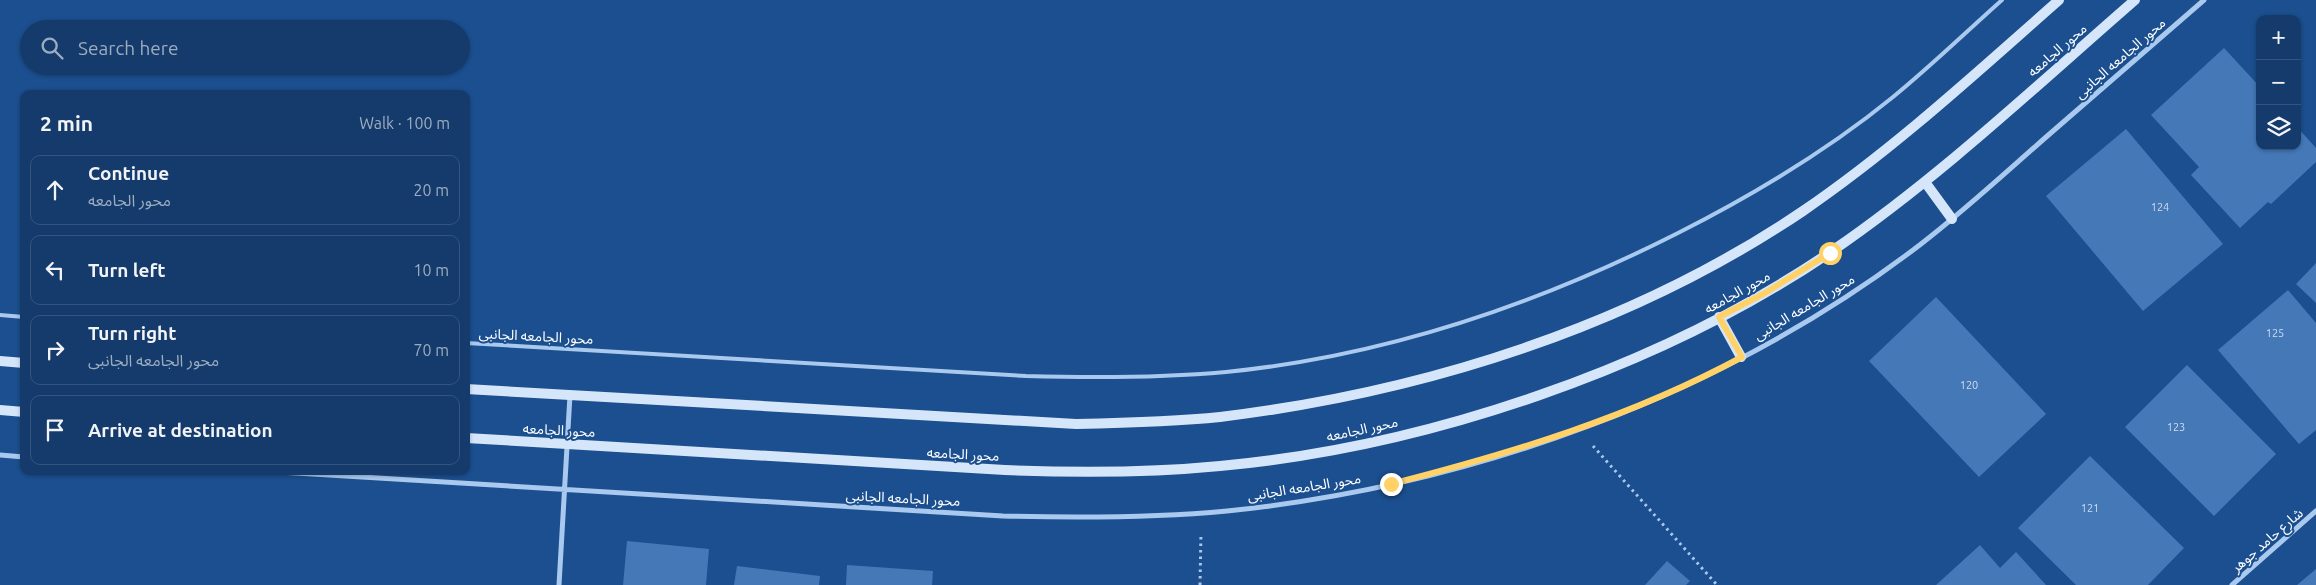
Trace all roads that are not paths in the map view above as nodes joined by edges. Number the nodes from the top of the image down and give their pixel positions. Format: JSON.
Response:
{"nodes":[{"id":1,"x":2002,"y":0,"type":"edge"},
{"id":2,"x":2060,"y":0,"type":"edge"},
{"id":3,"x":2135,"y":0,"type":"edge"},
{"id":4,"x":2204,"y":0,"type":"edge"},
{"id":5,"x":1925,"y":182,"type":"junction"},
{"id":6,"x":1952,"y":219,"type":"junction"},
{"id":7,"x":0,"y":315,"type":"edge"},
{"id":8,"x":20,"y":317,"type":"edge"},
{"id":9,"x":1719,"y":317,"type":"junction"},
{"id":10,"x":470,"y":343,"type":"edge"},
{"id":11,"x":1742,"y":357,"type":"junction"},
{"id":12,"x":0,"y":361,"type":"edge"},
{"id":13,"x":20,"y":362,"type":"edge"},
{"id":14,"x":470,"y":389,"type":"edge"},
{"id":15,"x":570,"y":395,"type":"junction"},
{"id":16,"x":0,"y":410,"type":"edge"},
{"id":17,"x":20,"y":412,"type":"edge"},
{"id":18,"x":470,"y":438,"type":"edge"},
{"id":19,"x":567,"y":444,"type":"junction"},
{"id":20,"x":0,"y":456,"type":"edge"},
{"id":21,"x":20,"y":457,"type":"edge"},
{"id":22,"x":330,"y":475,"type":"edge"},
{"id":23,"x":564,"y":489,"type":"junction"},
{"id":24,"x":2316,"y":511,"type":"edge"},
{"id":25,"x":559,"y":585,"type":"edge"},
{"id":26,"x":2232,"y":585,"type":"edge"}],
"edges":[{"from":1,"to":10,"type":"lane","name":"محور الجامعه الجانبى"},
{"from":2,"to":15,"type":"street"},
{"from":3,"to":5,"type":"street","name":"محور الجامعه"},
{"from":4,"to":6,"type":"street","name":"محور الجامعه الجانبى"},
{"from":5,"to":6,"type":"street"},
{"from":5,"to":9,"type":"street","name":"محور الجامعه"},
{"from":6,"to":11,"type":"street","name":"محور الجامعه الجانبى"},
{"from":7,"to":8,"type":"lane"},
{"from":9,"to":11,"type":"street"},
{"from":9,"to":19,"type":"street","name":"محور الجامعه"},
{"from":11,"to":23,"type":"street","name":"محور الجامعه الجانبى"},
{"from":12,"to":13,"type":"street"},
{"from":14,"to":15,"type":"street"},
{"from":15,"to":19,"type":"street"},
{"from":16,"to":17,"type":"street"},
{"from":18,"to":19,"type":"street","name":"محور الجامعه"},
{"from":19,"to":23,"type":"street"},
{"from":20,"to":21,"type":"street"},
{"from":22,"to":23,"type":"street","name":"محور الجامعه الجانبى"},
{"from":23,"to":25,"type":"street"},
{"from":24,"to":26,"type":"street","name":"شارع حامد جوهر"}]}
